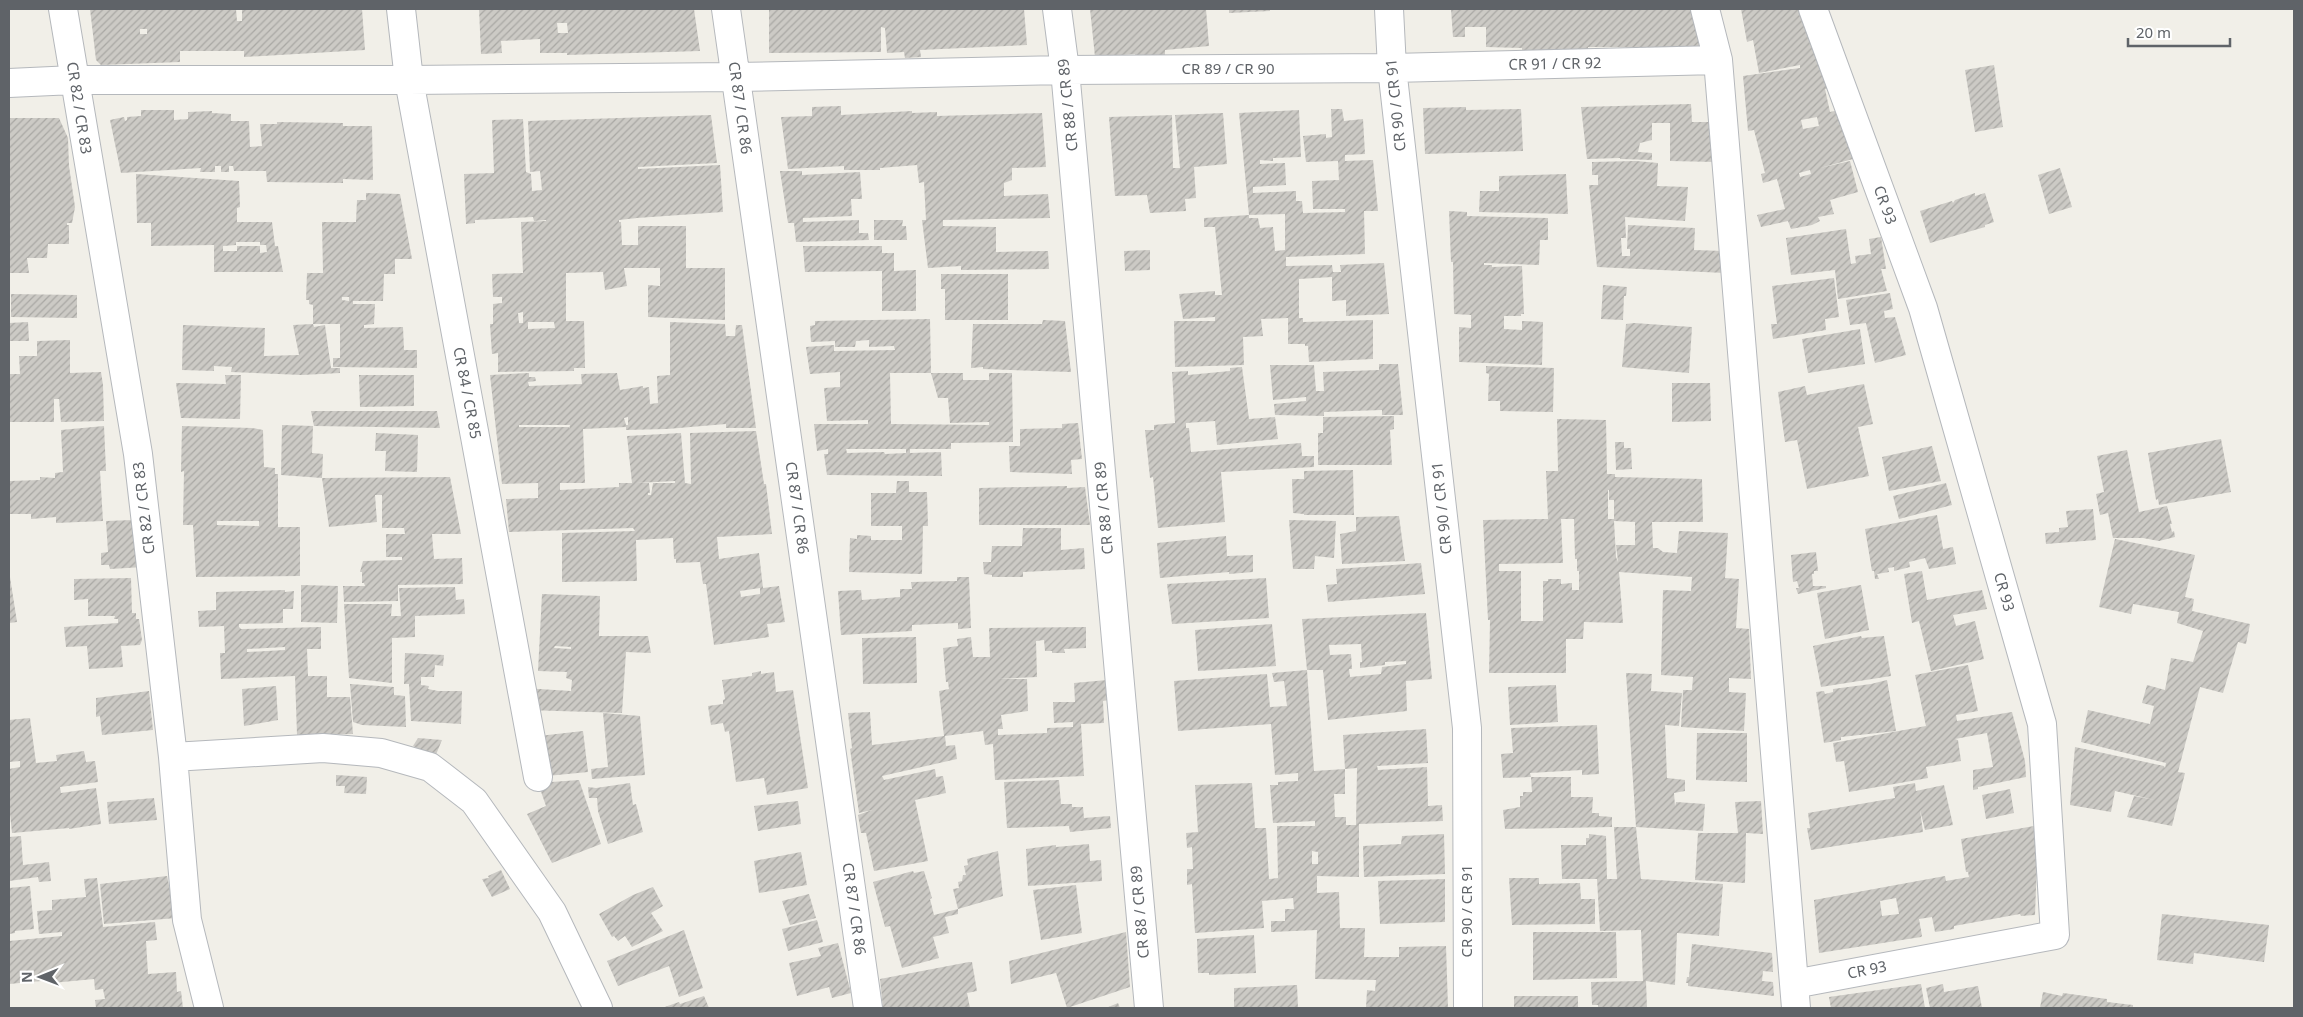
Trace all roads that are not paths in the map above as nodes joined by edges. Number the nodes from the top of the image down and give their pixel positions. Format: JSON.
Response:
{"nodes":[{"id":1,"x":63,"y":9,"type":"edge"},
{"id":2,"x":401,"y":9,"type":"edge"},
{"id":3,"x":726,"y":9,"type":"edge"},
{"id":4,"x":1057,"y":9,"type":"edge"},
{"id":5,"x":1389,"y":9,"type":"edge"},
{"id":6,"x":1705,"y":9,"type":"edge"},
{"id":7,"x":1813,"y":9,"type":"edge"},
{"id":8,"x":1718,"y":60,"type":"junction"},
{"id":9,"x":1392,"y":68,"type":"junction"},
{"id":10,"x":1065,"y":70,"type":"junction"},
{"id":11,"x":736,"y":77,"type":"junction"},
{"id":12,"x":74,"y":80,"type":"junction"},
{"id":13,"x":409,"y":80,"type":"junction"},
{"id":14,"x":9,"y":82,"type":"edge"},
{"id":15,"x":172,"y":757,"type":"junction"},
{"id":16,"x":538,"y":777,"type":"dead end"},
{"id":17,"x":1795,"y":996,"type":"edge"},
{"id":18,"x":209,"y":1008,"type":"edge"},
{"id":19,"x":598,"y":1008,"type":"edge"},
{"id":20,"x":868,"y":1008,"type":"edge"},
{"id":21,"x":1149,"y":1008,"type":"edge"},
{"id":22,"x":1468,"y":1008,"type":"edge"}],
"edges":[{"from":1,"to":12,"type":"street","name":"CR 82 / CR 83"},
{"from":2,"to":13,"type":"street","name":"CR 84 / CR 85"},
{"from":3,"to":11,"type":"street","name":"CR 87 / CR 86"},
{"from":4,"to":10,"type":"street","name":"CR 88 / CR 89"},
{"from":5,"to":9,"type":"street","name":"CR 90 / CR 91"},
{"from":6,"to":8,"type":"street"},
{"from":7,"to":17,"type":"street","name":"CR 93"},
{"from":8,"to":9,"type":"street","name":"CR 91 / CR 92"},
{"from":8,"to":17,"type":"street"},
{"from":9,"to":10,"type":"street","name":"CR 89 / CR 90"},
{"from":9,"to":22,"type":"street","name":"CR 90 / CR 91"},
{"from":10,"to":11,"type":"street","name":"CR 89 / CR 90"},
{"from":10,"to":21,"type":"street","name":"CR 88 / CR 89"},
{"from":11,"to":13,"type":"street","name":"CR 89 / CR 90"},
{"from":11,"to":20,"type":"street","name":"CR 87 / CR 86"},
{"from":12,"to":13,"type":"street","name":"CR 89 / CR 90"},
{"from":12,"to":14,"type":"street","name":"CR 89 / CR 90"},
{"from":12,"to":15,"type":"street","name":"CR 82 / CR 83"},
{"from":13,"to":16,"type":"street","name":"CR 84 / CR 85"},
{"from":15,"to":18,"type":"street","name":"CR 82 / CR 83"},
{"from":15,"to":19,"type":"street"}]}
